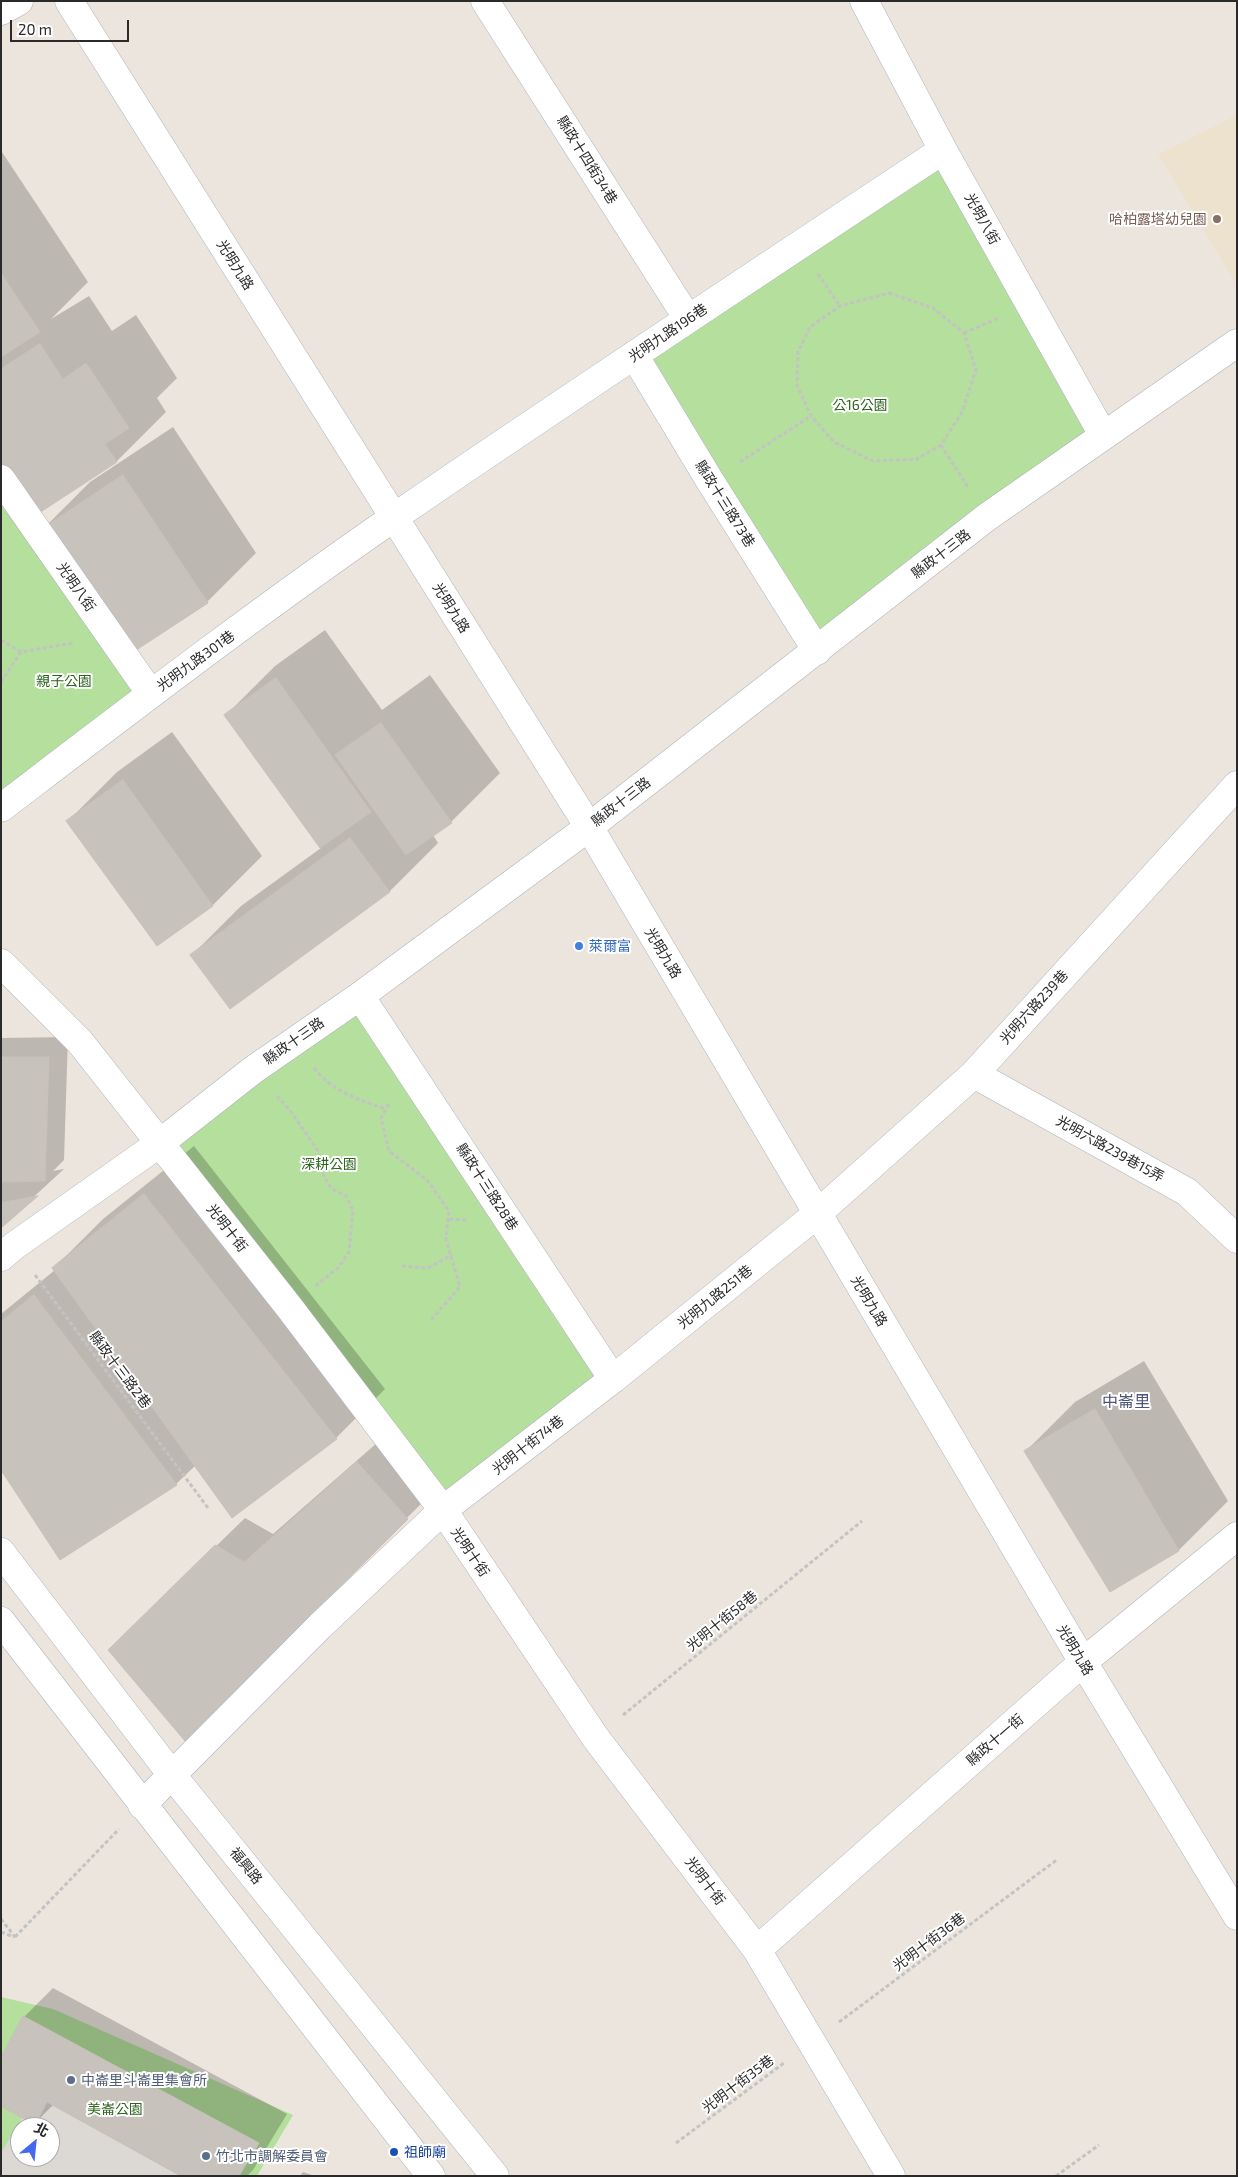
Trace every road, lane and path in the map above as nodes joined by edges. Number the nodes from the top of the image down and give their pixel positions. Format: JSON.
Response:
{"nodes":[{"id":1,"x":19,"y":1,"type":"edge"},
{"id":2,"x":70,"y":1,"type":"edge"},
{"id":3,"x":485,"y":1,"type":"edge"},
{"id":4,"x":864,"y":1,"type":"edge"},
{"id":5,"x":1,"y":11,"type":"edge"},
{"id":6,"x":943,"y":150,"type":"junction"},
{"id":7,"x":688,"y":319,"type":"junction"},
{"id":8,"x":1237,"y":343,"type":"edge"},
{"id":9,"x":634,"y":355,"type":"junction"},
{"id":10,"x":811,"y":416,"type":"junction"},
{"id":11,"x":1103,"y":435,"type":"junction"},
{"id":12,"x":941,"y":445,"type":"junction"},
{"id":13,"x":1,"y":480,"type":"edge"},
{"id":14,"x":710,"y":481,"type":"junction"},
{"id":15,"x":987,"y":517,"type":"junction"},
{"id":16,"x":394,"y":518,"type":"junction"},
{"id":17,"x":111,"y":636,"type":"junction"},
{"id":18,"x":1,"y":640,"type":"edge"},
{"id":19,"x":817,"y":651,"type":"junction"},
{"id":20,"x":21,"y":652,"type":"junction"},
{"id":21,"x":1,"y":682,"type":"edge"},
{"id":22,"x":151,"y":694,"type":"junction"},
{"id":23,"x":1237,"y":785,"type":"edge"},
{"id":24,"x":1,"y":808,"type":"edge"},
{"id":25,"x":589,"y":827,"type":"junction"},
{"id":26,"x":1,"y":963,"type":"edge"},
{"id":27,"x":360,"y":996,"type":"junction"},
{"id":28,"x":294,"y":1041,"type":"junction"},
{"id":29,"x":253,"y":1070,"type":"junction"},
{"id":30,"x":974,"y":1074,"type":"junction"},
{"id":31,"x":415,"y":1078,"type":"junction"},
{"id":32,"x":386,"y":1109,"type":"junction"},
{"id":33,"x":160,"y":1144,"type":"junction"},
{"id":34,"x":817,"y":1214,"type":"junction"},
{"id":35,"x":1237,"y":1239,"type":"edge"},
{"id":36,"x":8,"y":1252,"type":"edge"},
{"id":37,"x":452,"y":1255,"type":"junction"},
{"id":38,"x":402,"y":1266,"type":"dead end"},
{"id":39,"x":289,"y":1307,"type":"junction"},
{"id":40,"x":430,"y":1322,"type":"dead end"},
{"id":41,"x":613,"y":1379,"type":"junction"},
{"id":42,"x":208,"y":1508,"type":"dead end"},
{"id":43,"x":443,"y":1510,"type":"junction"},
{"id":44,"x":862,"y":1521,"type":"dead end"},
{"id":45,"x":1237,"y":1536,"type":"edge"},
{"id":46,"x":1,"y":1552,"type":"edge"},
{"id":47,"x":1,"y":1621,"type":"edge"},
{"id":48,"x":1083,"y":1662,"type":"junction"},
{"id":49,"x":595,"y":1737,"type":"junction"},
{"id":50,"x":172,"y":1774,"type":"junction"},
{"id":51,"x":142,"y":1805,"type":"junction"},
{"id":52,"x":1058,"y":1859,"type":"dead end"},
{"id":53,"x":1237,"y":1916,"type":"edge"},
{"id":54,"x":1,"y":1919,"type":"edge"},
{"id":55,"x":1,"y":1932,"type":"edge"},
{"id":56,"x":15,"y":1937,"type":"junction"},
{"id":57,"x":758,"y":1950,"type":"junction"},
{"id":58,"x":812,"y":2042,"type":"junction"},
{"id":59,"x":676,"y":2143,"type":"dead end"},
{"id":60,"x":1100,"y":2145,"type":"dead end"},
{"id":61,"x":431,"y":2176,"type":"edge"},
{"id":62,"x":495,"y":2176,"type":"edge"},
{"id":63,"x":891,"y":2176,"type":"edge"},
{"id":64,"x":1056,"y":2176,"type":"edge"}],
"edges":[{"from":1,"to":5,"type":"street"},
{"from":2,"to":16,"type":"street","name":"光明九路"},
{"from":3,"to":7,"type":"street","name":"縣政十四街34巷"},
{"from":4,"to":6,"type":"street","name":"光明八街"},
{"from":6,"to":7,"type":"street","name":"光明九路196巷"},
{"from":6,"to":11,"type":"street","name":"光明八街"},
{"from":7,"to":9,"type":"street","name":"光明九路196巷"},
{"from":8,"to":11,"type":"street","name":"縣政十三路"},
{"from":9,"to":14,"type":"street","name":"縣政十三路73巷"},
{"from":9,"to":16,"type":"street","name":"光明九路196巷"},
{"from":10,"to":12,"type":"path"},
{"from":10,"to":12,"type":"path"},
{"from":10,"to":14,"type":"path"},
{"from":11,"to":15,"type":"street","name":"縣政十三路"},
{"from":12,"to":15,"type":"path"},
{"from":13,"to":17,"type":"street","name":"光明八街"},
{"from":14,"to":19,"type":"street","name":"縣政十三路73巷"},
{"from":15,"to":19,"type":"street","name":"縣政十三路"},
{"from":16,"to":22,"type":"street","name":"光明九路301巷"},
{"from":16,"to":25,"type":"street","name":"光明九路"},
{"from":17,"to":20,"type":"path"},
{"from":17,"to":22,"type":"street","name":"光明八街"},
{"from":18,"to":20,"type":"path"},
{"from":19,"to":25,"type":"street","name":"縣政十三路"},
{"from":20,"to":21,"type":"path"},
{"from":22,"to":24,"type":"street","name":"光明九路301巷"},
{"from":23,"to":30,"type":"street","name":"光明六路239巷"},
{"from":25,"to":27,"type":"street","name":"縣政十三路"},
{"from":25,"to":34,"type":"street","name":"光明九路"},
{"from":26,"to":33,"type":"street","name":"光明十街"},
{"from":27,"to":28,"type":"street","name":"縣政十三路"},
{"from":27,"to":31,"type":"street","name":"縣政十三路28巷"},
{"from":28,"to":29,"type":"street","name":"縣政十三路"},
{"from":28,"to":32,"type":"path"},
{"from":29,"to":33,"type":"street","name":"縣政十三路"},
{"from":29,"to":39,"type":"path"},
{"from":30,"to":34,"type":"street","name":"光明六路239巷"},
{"from":30,"to":35,"type":"street","name":"光明六路239巷15弄"},
{"from":31,"to":32,"type":"path"},
{"from":31,"to":41,"type":"street","name":"縣政十三路28巷"},
{"from":32,"to":37,"type":"path"},
{"from":33,"to":36,"type":"street","name":"縣政十三路"},
{"from":33,"to":39,"type":"street","name":"光明十街"},
{"from":34,"to":41,"type":"street","name":"光明九路251巷"},
{"from":34,"to":48,"type":"street","name":"光明九路"},
{"from":36,"to":42,"type":"path","name":"縣政十三路2巷"},
{"from":37,"to":38,"type":"path"},
{"from":37,"to":40,"type":"path"},
{"from":39,"to":43,"type":"street","name":"光明十街"},
{"from":41,"to":43,"type":"street","name":"光明十街74巷"},
{"from":43,"to":49,"type":"street","name":"光明十街"},
{"from":43,"to":50,"type":"street","name":"光明十街74巷"},
{"from":44,"to":49,"type":"path","name":"光明十街58巷"},
{"from":45,"to":48,"type":"street","name":"縣政十一街"},
{"from":46,"to":50,"type":"street","name":"福興路"},
{"from":47,"to":51,"type":"street"},
{"from":48,"to":53,"type":"street","name":"光明九路"},
{"from":48,"to":57,"type":"street","name":"縣政十一街"},
{"from":49,"to":57,"type":"street","name":"光明十街"},
{"from":50,"to":51,"type":"street","name":"光明十街74巷"},
{"from":50,"to":62,"type":"street","name":"福興路"},
{"from":51,"to":56,"type":"path"},
{"from":51,"to":61,"type":"street"},
{"from":52,"to":58,"type":"path","name":"光明十街36巷"},
{"from":54,"to":56,"type":"path"},
{"from":55,"to":56,"type":"path"},
{"from":57,"to":58,"type":"street","name":"光明十街"},
{"from":58,"to":59,"type":"path","name":"光明十街35巷"},
{"from":58,"to":63,"type":"street","name":"光明十街"},
{"from":60,"to":64,"type":"path"}]}
